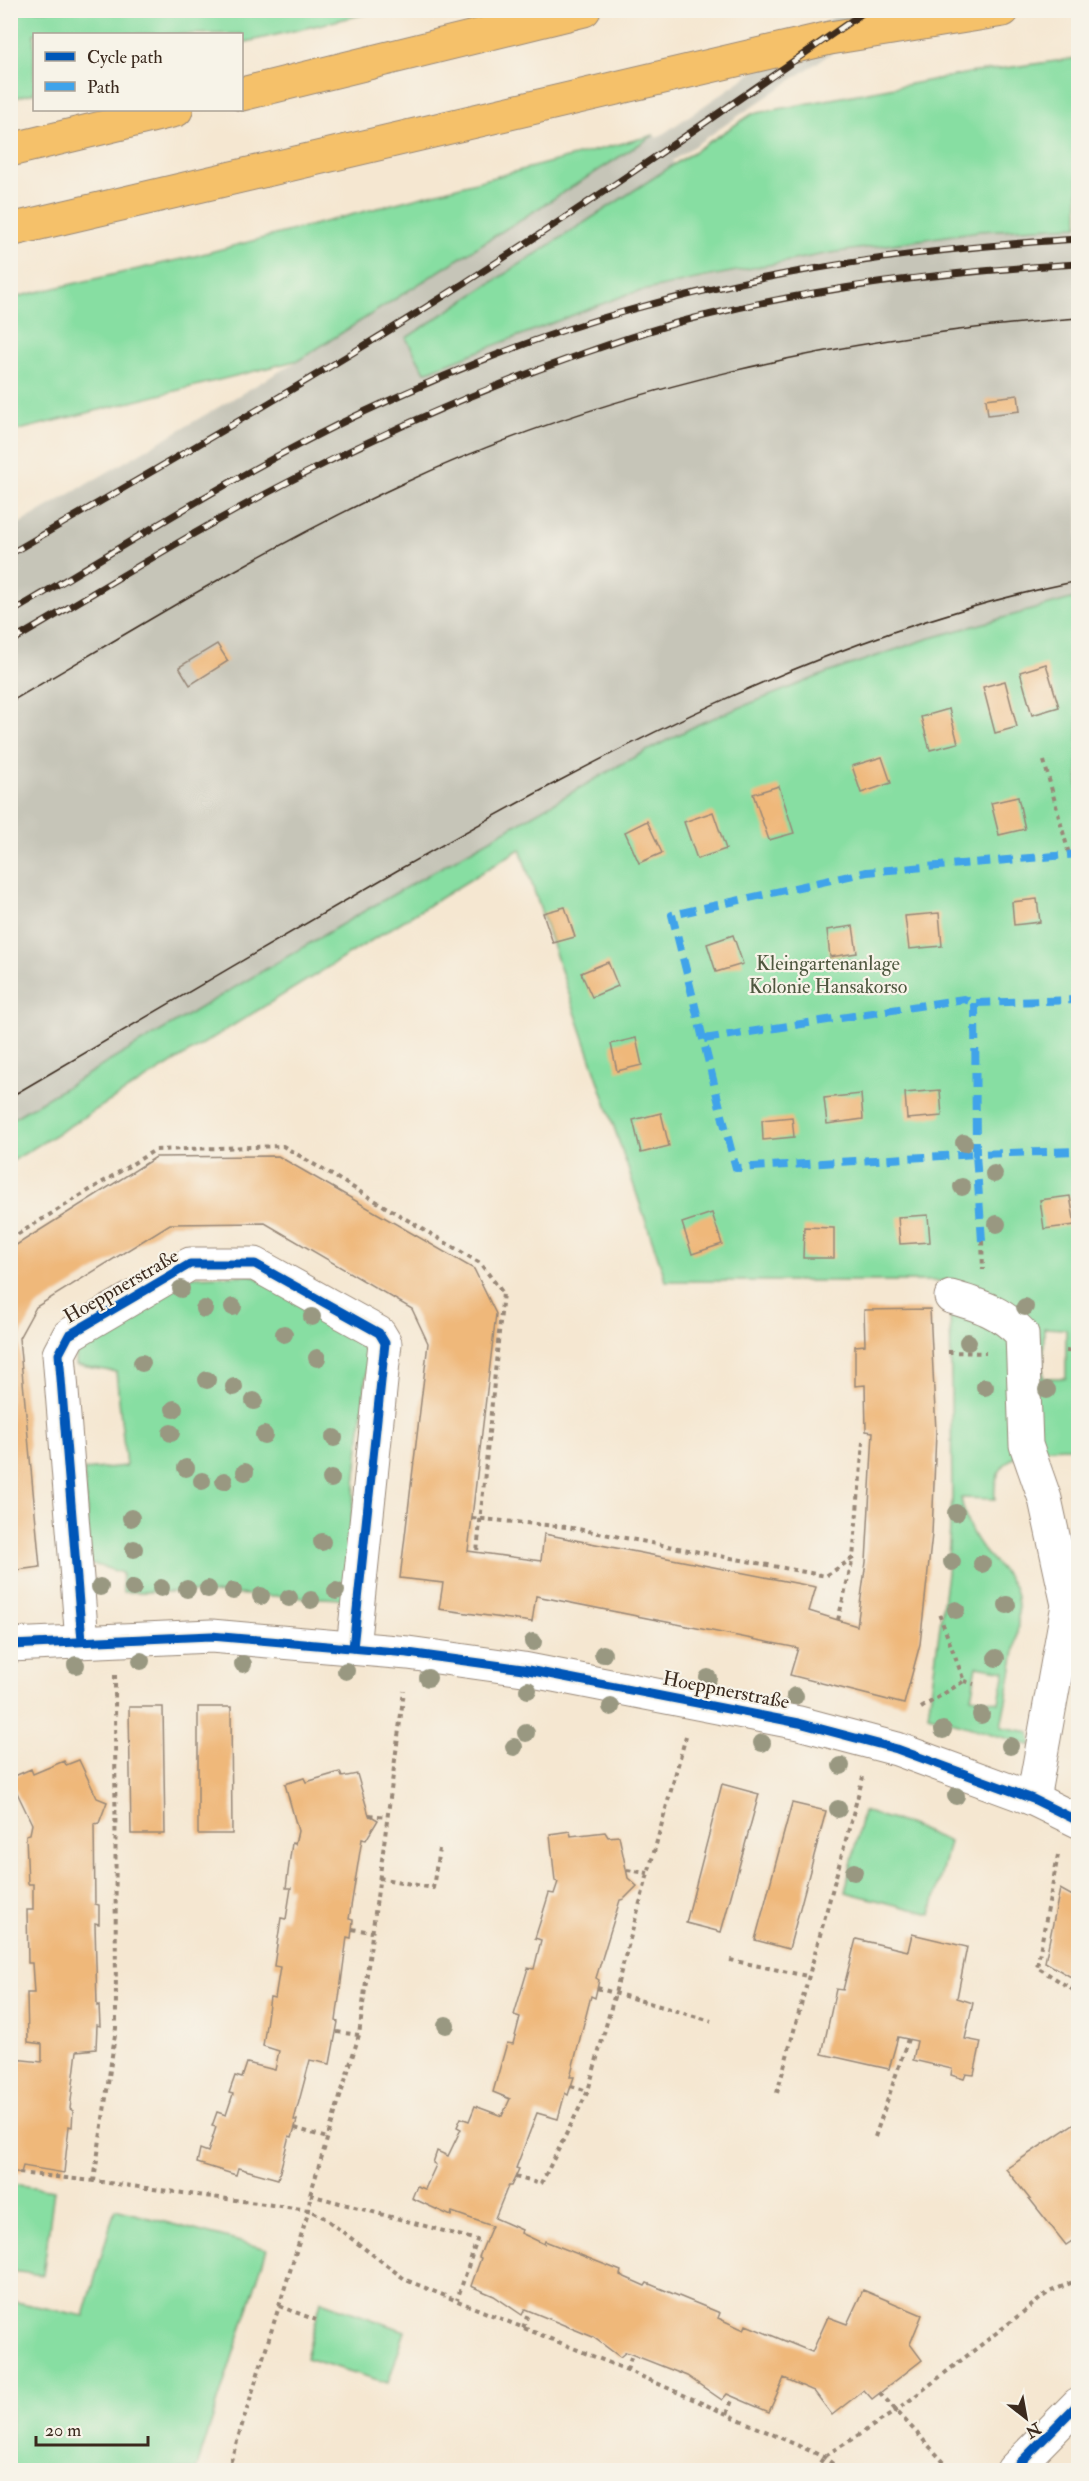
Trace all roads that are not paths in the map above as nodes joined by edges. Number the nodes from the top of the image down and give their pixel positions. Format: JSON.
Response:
{"nodes":[{"id":1,"x":584,"y":10,"type":"edge"},
{"id":2,"x":1003,"y":10,"type":"edge"},
{"id":3,"x":243,"y":94,"type":"edge"},
{"id":4,"x":172,"y":111,"type":"edge"},
{"id":5,"x":10,"y":150,"type":"edge"},
{"id":6,"x":10,"y":230,"type":"edge"},
{"id":7,"x":951,"y":1297,"type":"dead end"},
{"id":8,"x":82,"y":1641,"type":"junction"},
{"id":9,"x":10,"y":1645,"type":"edge"},
{"id":10,"x":353,"y":1648,"type":"junction"},
{"id":11,"x":1033,"y":1799,"type":"junction"},
{"id":12,"x":1078,"y":1821,"type":"edge"},
{"id":13,"x":1078,"y":2404,"type":"edge"},
{"id":14,"x":1013,"y":2470,"type":"edge"}],
"edges":[{"from":1,"to":3,"type":"highway"},
{"from":2,"to":6,"type":"highway"},
{"from":4,"to":5,"type":"highway"},
{"from":7,"to":11,"type":"street"},
{"from":8,"to":9,"type":"street","name":"Hoeppnerstraße"},
{"from":8,"to":10,"type":"street","name":"Hoeppnerstraße"},
{"from":8,"to":10,"type":"street","name":"Hoeppnerstraße"},
{"from":10,"to":11,"type":"street","name":"Hoeppnerstraße"},
{"from":11,"to":12,"type":"street","name":"Hoeppnerstraße"},
{"from":13,"to":14,"type":"street"}]}
